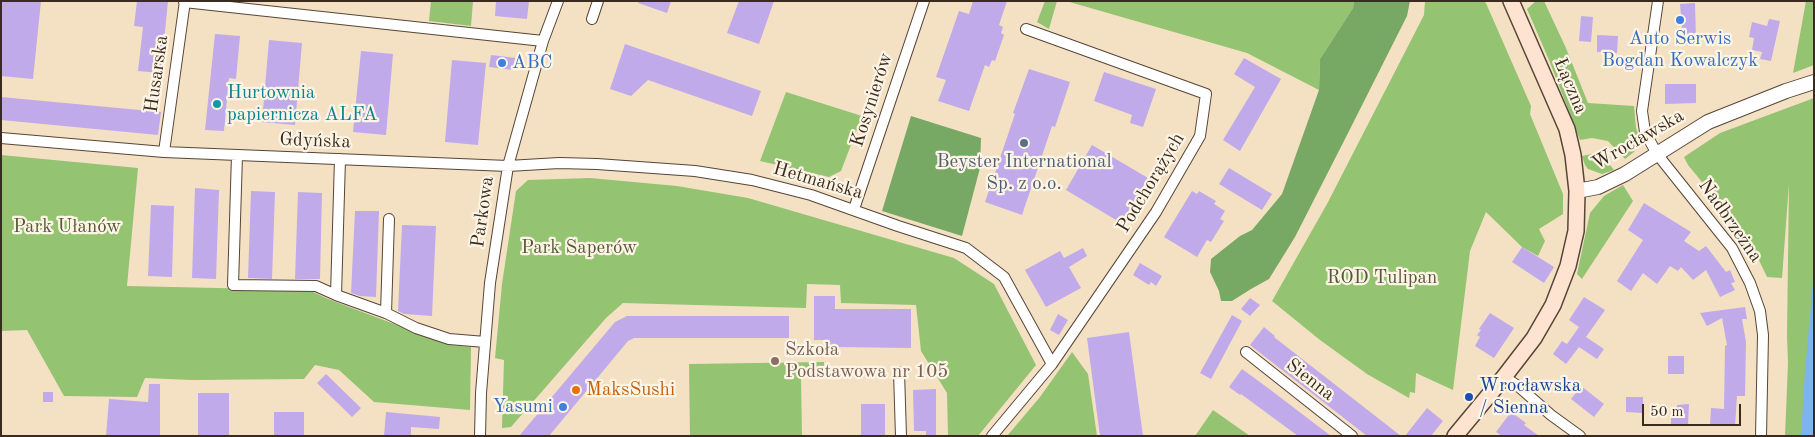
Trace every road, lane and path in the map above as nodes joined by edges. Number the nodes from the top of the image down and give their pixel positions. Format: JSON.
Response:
{"nodes":[{"id":1,"x":558,"y":1,"type":"edge"},
{"id":2,"x":598,"y":1,"type":"edge"},
{"id":3,"x":924,"y":1,"type":"edge"},
{"id":4,"x":1511,"y":1,"type":"edge"},
{"id":5,"x":1658,"y":1,"type":"edge"},
{"id":6,"x":184,"y":2,"type":"edge"},
{"id":7,"x":592,"y":19,"type":"dead end"},
{"id":8,"x":1026,"y":29,"type":"dead end"},
{"id":9,"x":543,"y":41,"type":"junction"},
{"id":10,"x":1814,"y":82,"type":"edge"},
{"id":11,"x":1,"y":138,"type":"edge"},
{"id":12,"x":164,"y":152,"type":"junction"},
{"id":13,"x":1657,"y":154,"type":"junction"},
{"id":14,"x":237,"y":155,"type":"junction"},
{"id":15,"x":340,"y":159,"type":"junction"},
{"id":16,"x":508,"y":166,"type":"junction"},
{"id":17,"x":1577,"y":191,"type":"junction"},
{"id":18,"x":854,"y":209,"type":"junction"},
{"id":19,"x":389,"y":219,"type":"dead end"},
{"id":20,"x":336,"y":295,"type":"junction"},
{"id":21,"x":386,"y":313,"type":"junction"},
{"id":22,"x":485,"y":342,"type":"junction"},
{"id":23,"x":1246,"y":352,"type":"dead end"},
{"id":24,"x":1052,"y":364,"type":"junction"},
{"id":25,"x":899,"y":372,"type":"dead end"},
{"id":26,"x":1504,"y":378,"type":"junction"},
{"id":27,"x":480,"y":436,"type":"edge"},
{"id":28,"x":901,"y":436,"type":"edge"},
{"id":29,"x":992,"y":436,"type":"edge"},
{"id":30,"x":1352,"y":436,"type":"edge"},
{"id":31,"x":1455,"y":436,"type":"edge"},
{"id":32,"x":1580,"y":436,"type":"edge"},
{"id":33,"x":1761,"y":436,"type":"edge"}],
"edges":[{"from":1,"to":9,"type":"street","name":"Parkowa"},
{"from":2,"to":7,"type":"street"},
{"from":3,"to":18,"type":"street","name":"Kosynierów"},
{"from":4,"to":17,"type":"main road","name":"Łączna"},
{"from":5,"to":13,"type":"street","name":"Nadbrzeżna"},
{"from":6,"to":9,"type":"street"},
{"from":6,"to":12,"type":"street","name":"Husarska"},
{"from":8,"to":24,"type":"street","name":"Podchorążych"},
{"from":9,"to":16,"type":"street","name":"Parkowa"},
{"from":10,"to":13,"type":"street","name":"Wrocławska"},
{"from":11,"to":12,"type":"street","name":"Gdyńska"},
{"from":12,"to":14,"type":"street","name":"Gdyńska"},
{"from":13,"to":17,"type":"street","name":"Wrocławska"},
{"from":13,"to":33,"type":"street","name":"Nadbrzeżna"},
{"from":14,"to":15,"type":"street","name":"Gdyńska"},
{"from":14,"to":20,"type":"street"},
{"from":15,"to":16,"type":"street","name":"Gdyńska"},
{"from":15,"to":20,"type":"street"},
{"from":16,"to":18,"type":"street","name":"Hetmańska"},
{"from":16,"to":22,"type":"street","name":"Parkowa"},
{"from":17,"to":26,"type":"main road","name":"Wrocławska"},
{"from":18,"to":24,"type":"street","name":"Hetmańska"},
{"from":19,"to":21,"type":"street"},
{"from":20,"to":21,"type":"street"},
{"from":21,"to":22,"type":"street"},
{"from":22,"to":27,"type":"street","name":"Parkowa"},
{"from":23,"to":30,"type":"street","name":"Sienna"},
{"from":24,"to":29,"type":"street","name":"Podchorążych"},
{"from":25,"to":28,"type":"street"},
{"from":26,"to":31,"type":"main road","name":"Wrocławska"},
{"from":26,"to":32,"type":"street"}]}
